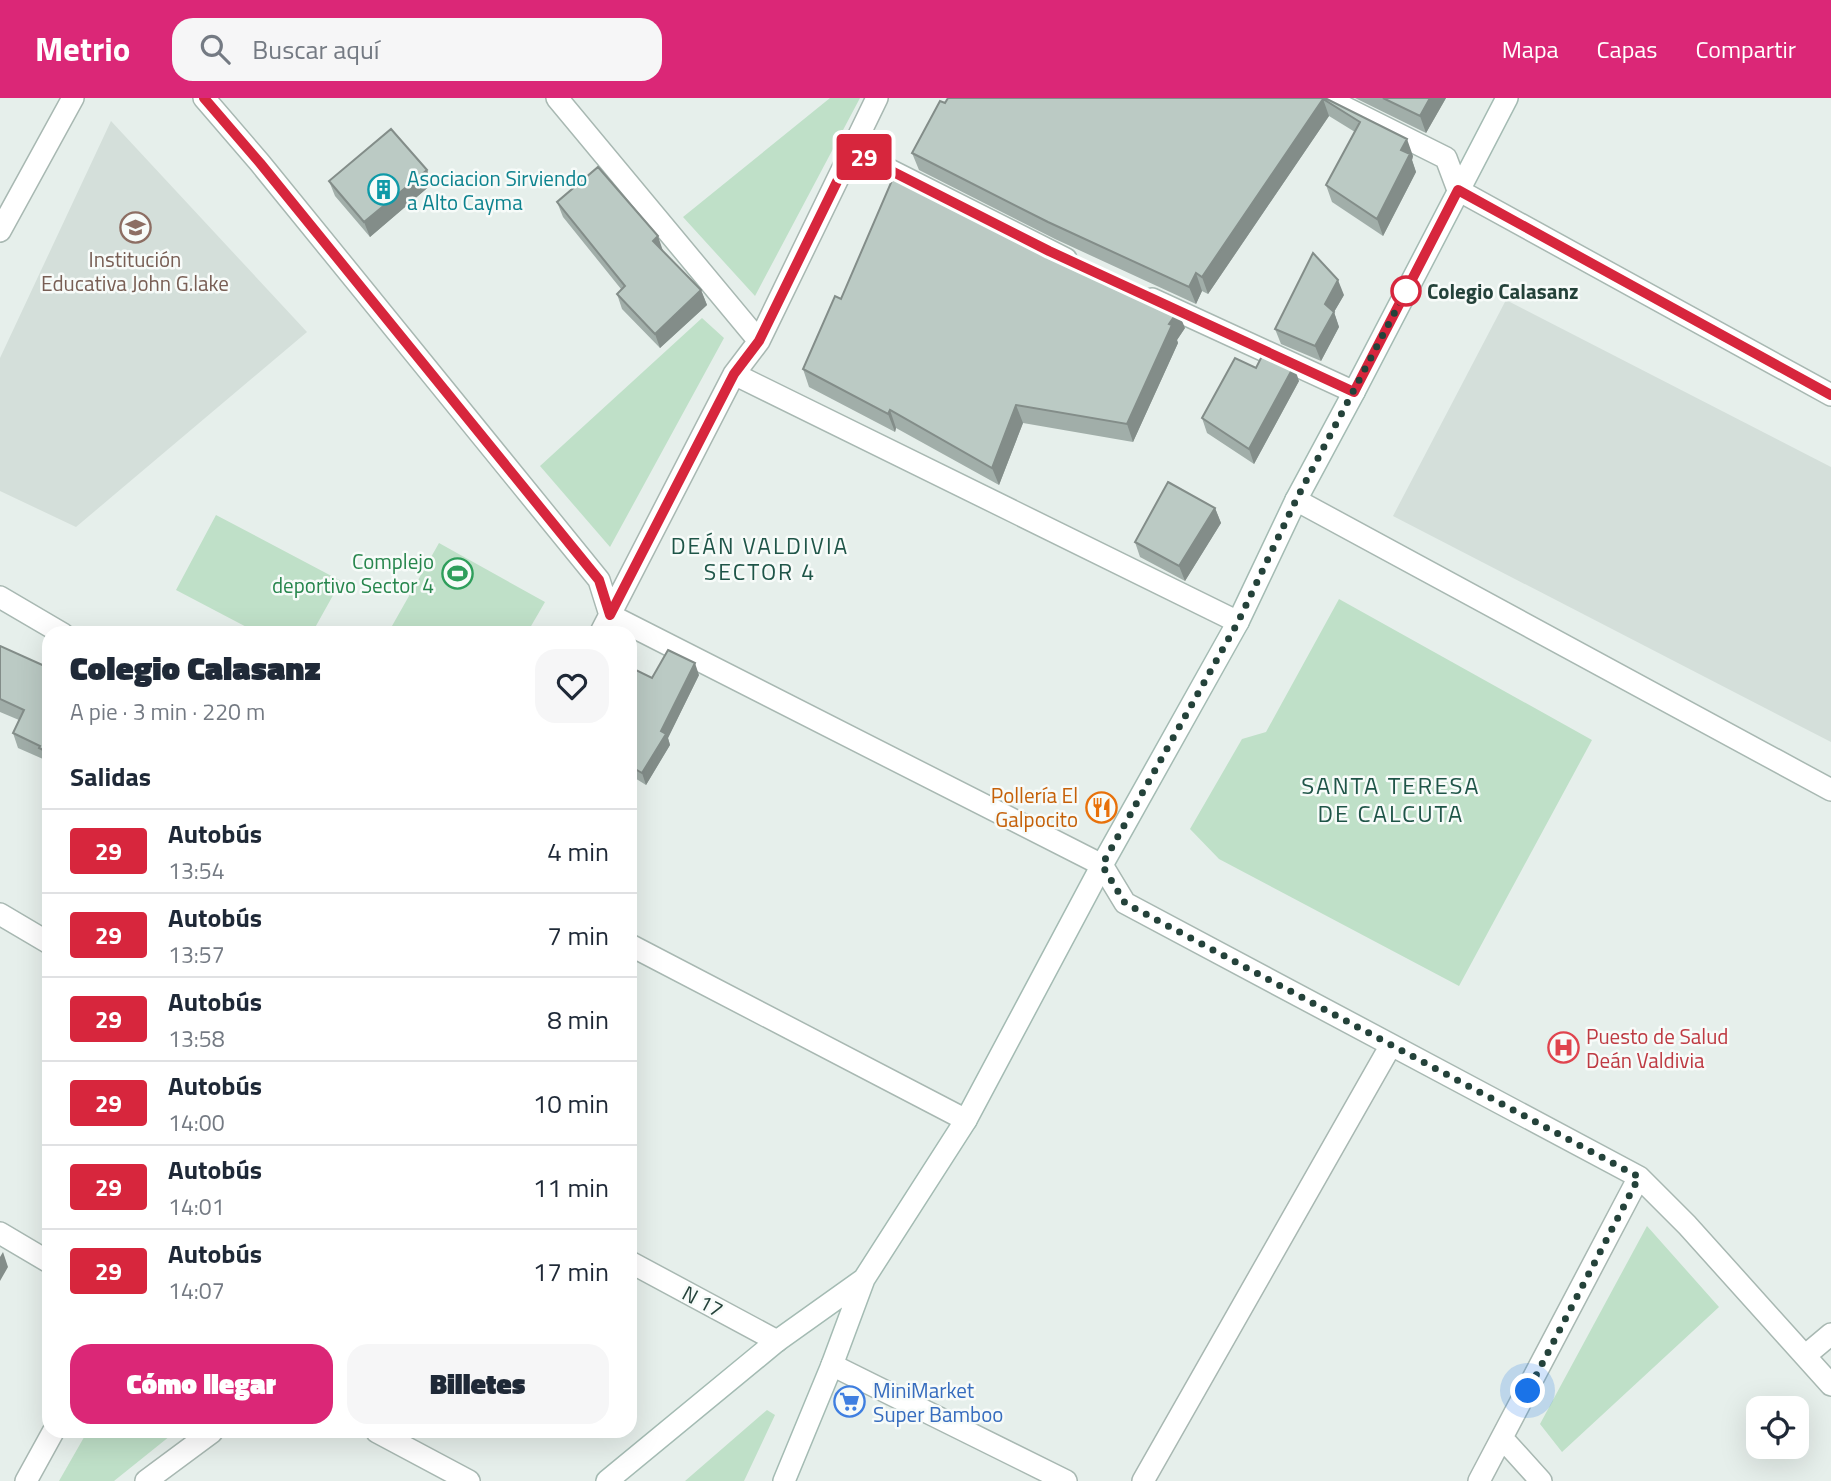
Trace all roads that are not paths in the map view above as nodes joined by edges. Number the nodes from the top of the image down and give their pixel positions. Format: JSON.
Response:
{"nodes":[{"id":1,"x":73,"y":98,"type":"edge"},
{"id":2,"x":204,"y":98,"type":"edge"},
{"id":3,"x":557,"y":98,"type":"edge"},
{"id":4,"x":877,"y":98,"type":"edge"},
{"id":5,"x":1326,"y":98,"type":"edge"},
{"id":6,"x":1507,"y":98,"type":"edge"},
{"id":7,"x":852,"y":151,"type":"junction"},
{"id":8,"x":1458,"y":190,"type":"junction"},
{"id":9,"x":0,"y":231,"type":"edge"},
{"id":10,"x":1085,"y":268,"type":"edge"},
{"id":11,"x":1134,"y":290,"type":"edge"},
{"id":12,"x":759,"y":341,"type":"junction"},
{"id":13,"x":734,"y":374,"type":"junction"},
{"id":14,"x":1354,"y":392,"type":"junction"},
{"id":15,"x":1831,"y":395,"type":"edge"},
{"id":16,"x":1296,"y":500,"type":"junction"},
{"id":17,"x":0,"y":597,"type":"edge"},
{"id":18,"x":1238,"y":622,"type":"junction"},
{"id":19,"x":605,"y":624,"type":"edge"},
{"id":20,"x":50,"y":626,"type":"edge"},
{"id":21,"x":637,"y":640,"type":"edge"},
{"id":22,"x":1831,"y":790,"type":"edge"},
{"id":23,"x":1102,"y":865,"type":"junction"},
{"id":24,"x":0,"y":914,"type":"edge"},
{"id":25,"x":42,"y":939,"type":"edge"},
{"id":26,"x":637,"y":949,"type":"edge"},
{"id":27,"x":1391,"y":1045,"type":"junction"},
{"id":28,"x":966,"y":1120,"type":"junction"},
{"id":29,"x":1639,"y":1177,"type":"junction"},
{"id":30,"x":0,"y":1233,"type":"edge"},
{"id":31,"x":42,"y":1258,"type":"edge"},
{"id":32,"x":637,"y":1266,"type":"edge"},
{"id":33,"x":864,"y":1279,"type":"junction"},
{"id":34,"x":1831,"y":1334,"type":"edge"},
{"id":35,"x":777,"y":1341,"type":"junction"},
{"id":36,"x":1807,"y":1355,"type":"junction"},
{"id":37,"x":832,"y":1365,"type":"junction"},
{"id":38,"x":1831,"y":1385,"type":"edge"},
{"id":39,"x":50,"y":1438,"type":"edge"},
{"id":40,"x":204,"y":1438,"type":"edge"},
{"id":41,"x":388,"y":1438,"type":"edge"},
{"id":42,"x":1503,"y":1439,"type":"junction"},
{"id":43,"x":26,"y":1481,"type":"edge"},
{"id":44,"x":146,"y":1481,"type":"edge"},
{"id":45,"x":469,"y":1481,"type":"edge"},
{"id":46,"x":607,"y":1481,"type":"edge"},
{"id":47,"x":783,"y":1481,"type":"edge"},
{"id":48,"x":1066,"y":1481,"type":"edge"},
{"id":49,"x":1143,"y":1481,"type":"edge"},
{"id":50,"x":1479,"y":1481,"type":"edge"},
{"id":51,"x":1541,"y":1481,"type":"edge"}],
"edges":[{"from":1,"to":9,"type":"street"},
{"from":2,"to":19,"type":"street"},
{"from":3,"to":12,"type":"street"},
{"from":4,"to":7,"type":"street"},
{"from":5,"to":8,"type":"street"},
{"from":6,"to":8,"type":"street"},
{"from":7,"to":10,"type":"street"},
{"from":7,"to":12,"type":"street"},
{"from":8,"to":14,"type":"street"},
{"from":8,"to":15,"type":"street"},
{"from":11,"to":14,"type":"street"},
{"from":12,"to":13,"type":"street"},
{"from":13,"to":18,"type":"street"},
{"from":13,"to":19,"type":"street"},
{"from":14,"to":16,"type":"street"},
{"from":16,"to":18,"type":"street"},
{"from":16,"to":22,"type":"street"},
{"from":17,"to":20,"type":"street"},
{"from":18,"to":23,"type":"street"},
{"from":21,"to":23,"type":"street"},
{"from":23,"to":27,"type":"street"},
{"from":23,"to":28,"type":"street"},
{"from":24,"to":25,"type":"street"},
{"from":26,"to":28,"type":"street"},
{"from":27,"to":29,"type":"street"},
{"from":27,"to":49,"type":"street"},
{"from":28,"to":33,"type":"street"},
{"from":29,"to":36,"type":"street"},
{"from":29,"to":42,"type":"street"},
{"from":30,"to":31,"type":"street"},
{"from":32,"to":35,"type":"street","name":"N 17"},
{"from":33,"to":35,"type":"street"},
{"from":33,"to":37,"type":"street"},
{"from":34,"to":36,"type":"street"},
{"from":35,"to":46,"type":"street"},
{"from":36,"to":38,"type":"street"},
{"from":37,"to":47,"type":"street"},
{"from":37,"to":48,"type":"street"},
{"from":39,"to":43,"type":"street"},
{"from":40,"to":44,"type":"street"},
{"from":41,"to":45,"type":"street"},
{"from":42,"to":50,"type":"street"},
{"from":42,"to":51,"type":"street"}]}
